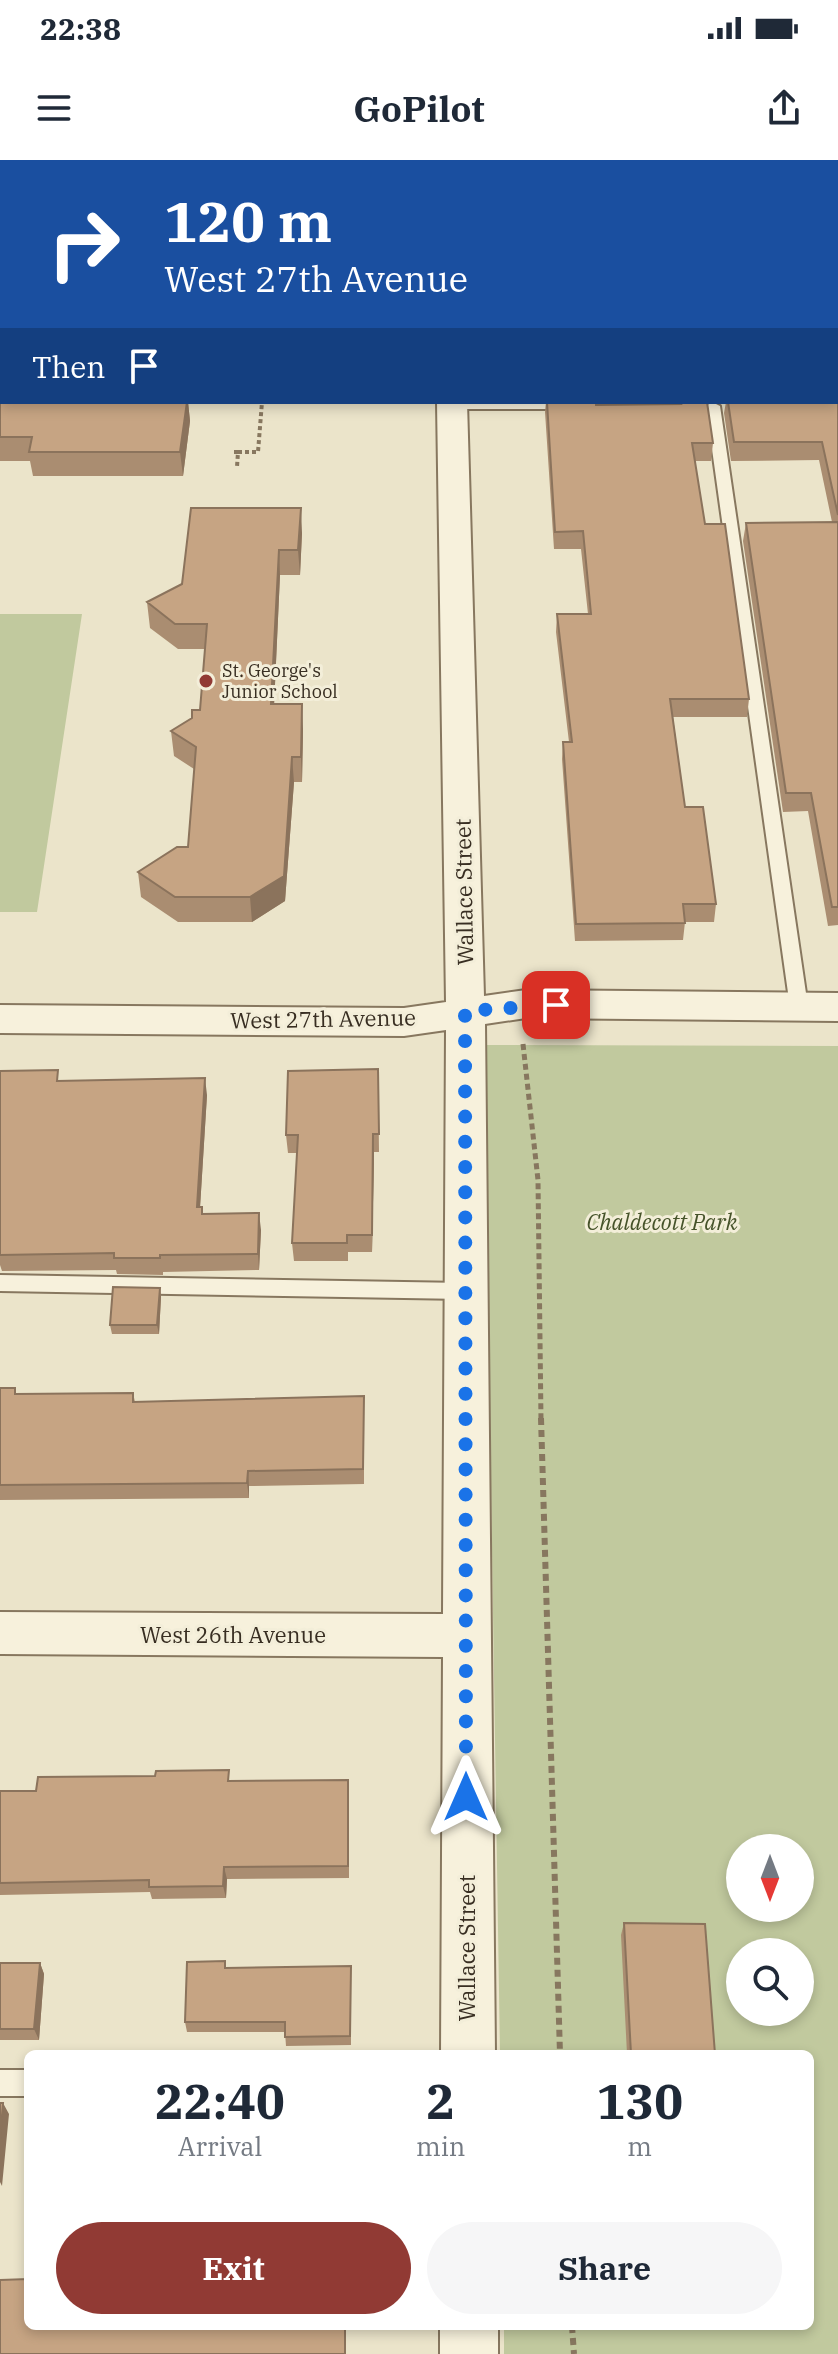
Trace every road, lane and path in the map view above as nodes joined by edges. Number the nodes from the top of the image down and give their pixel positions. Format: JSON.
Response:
{"nodes":[{"id":1,"x":262,"y":404,"type":"edge"},
{"id":2,"x":452,"y":404,"type":"edge"},
{"id":3,"x":587,"y":405,"type":"edge"},
{"id":4,"x":713,"y":406,"type":"dead end"},
{"id":5,"x":237,"y":467,"type":"dead end"},
{"id":6,"x":799,"y":1007,"type":"junction"},
{"id":7,"x":838,"y":1007,"type":"edge"},
{"id":8,"x":465,"y":1011,"type":"junction"},
{"id":9,"x":0,"y":1019,"type":"edge"},
{"id":10,"x":523,"y":1042,"type":"dead end"},
{"id":11,"x":0,"y":1283,"type":"edge"},
{"id":12,"x":464,"y":1291,"type":"junction"},
{"id":13,"x":0,"y":1633,"type":"edge"},
{"id":14,"x":465,"y":1636,"type":"junction"},
{"id":15,"x":468,"y":2050,"type":"edge"},
{"id":16,"x":560,"y":2050,"type":"edge"},
{"id":17,"x":0,"y":2083,"type":"edge"},
{"id":18,"x":24,"y":2083,"type":"edge"},
{"id":19,"x":469,"y":2330,"type":"edge"},
{"id":20,"x":572,"y":2330,"type":"edge"},
{"id":21,"x":469,"y":2354,"type":"edge"},
{"id":22,"x":574,"y":2354,"type":"edge"}],
"edges":[{"from":1,"to":5,"type":"path"},
{"from":2,"to":3,"type":"lane"},
{"from":2,"to":8,"type":"street","name":"Wallace Street"},
{"from":4,"to":6,"type":"lane"},
{"from":6,"to":7,"type":"street","name":"West 27th Avenue"},
{"from":6,"to":8,"type":"street","name":"West 27th Avenue"},
{"from":8,"to":9,"type":"street","name":"West 27th Avenue"},
{"from":8,"to":12,"type":"street","name":"Wallace Street"},
{"from":10,"to":16,"type":"path"},
{"from":11,"to":12,"type":"lane"},
{"from":12,"to":14,"type":"street","name":"Wallace Street"},
{"from":13,"to":14,"type":"street","name":"West 26th Avenue"},
{"from":14,"to":15,"type":"street","name":"Wallace Street"},
{"from":17,"to":18,"type":"lane"},
{"from":19,"to":21,"type":"street"},
{"from":20,"to":22,"type":"path"}]}
